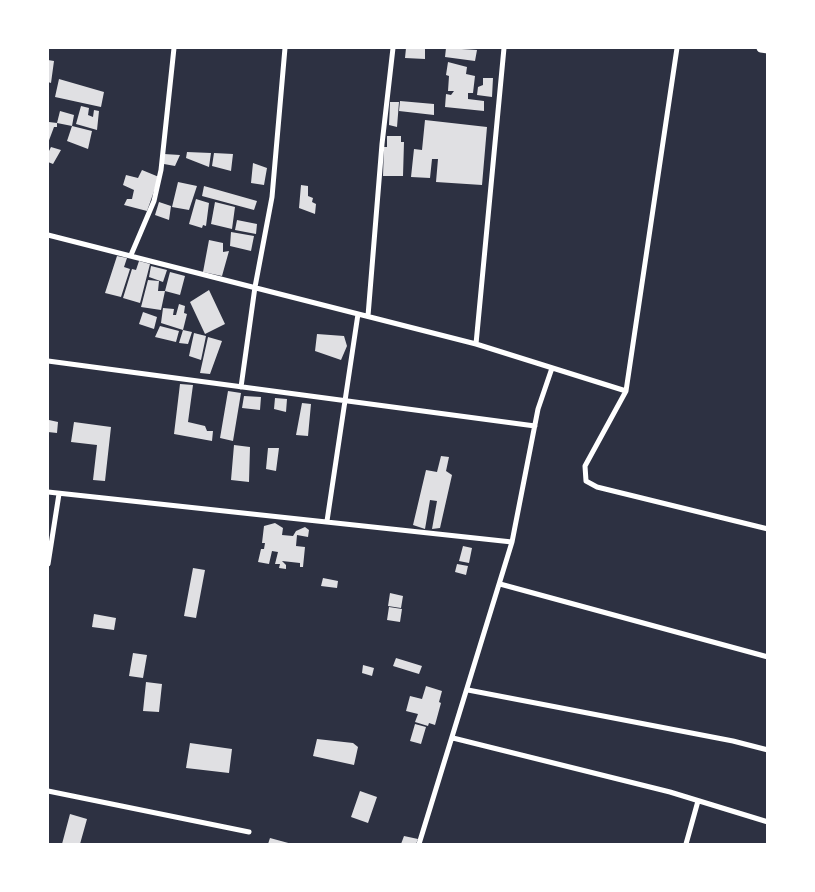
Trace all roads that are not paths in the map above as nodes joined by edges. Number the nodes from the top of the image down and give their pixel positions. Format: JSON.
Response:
{"nodes":[{"id":1,"x":174,"y":48,"type":"edge"},
{"id":2,"x":285,"y":48,"type":"edge"},
{"id":3,"x":393,"y":48,"type":"edge"},
{"id":4,"x":504,"y":48,"type":"edge"},
{"id":5,"x":677,"y":48,"type":"edge"},
{"id":6,"x":761,"y":48,"type":"edge"},
{"id":7,"x":768,"y":49,"type":"edge"},
{"id":8,"x":48,"y":235,"type":"edge"},
{"id":9,"x":130,"y":255,"type":"junction"},
{"id":10,"x":255,"y":287,"type":"junction"},
{"id":11,"x":358,"y":314,"type":"junction"},
{"id":12,"x":368,"y":316,"type":"junction"},
{"id":13,"x":476,"y":344,"type":"junction"},
{"id":14,"x":48,"y":361,"type":"edge"},
{"id":15,"x":552,"y":368,"type":"junction"},
{"id":16,"x":241,"y":387,"type":"junction"},
{"id":17,"x":626,"y":391,"type":"junction"},
{"id":18,"x":345,"y":400,"type":"junction"},
{"id":19,"x":535,"y":426,"type":"junction"},
{"id":20,"x":48,"y":492,"type":"edge"},
{"id":21,"x":59,"y":494,"type":"junction"},
{"id":22,"x":327,"y":521,"type":"junction"},
{"id":23,"x":768,"y":529,"type":"edge"},
{"id":24,"x":512,"y":542,"type":"junction"},
{"id":25,"x":48,"y":564,"type":"edge"},
{"id":26,"x":500,"y":584,"type":"junction"},
{"id":27,"x":768,"y":657,"type":"edge"},
{"id":28,"x":468,"y":690,"type":"junction"},
{"id":29,"x":454,"y":738,"type":"junction"},
{"id":30,"x":768,"y":750,"type":"edge"},
{"id":31,"x":48,"y":791,"type":"edge"},
{"id":32,"x":698,"y":800,"type":"junction"},
{"id":33,"x":768,"y":822,"type":"edge"},
{"id":34,"x":249,"y":832,"type":"dead end"},
{"id":35,"x":420,"y":844,"type":"edge"},
{"id":36,"x":686,"y":844,"type":"edge"}],
"edges":[{"from":1,"to":9,"type":"street"},
{"from":2,"to":10,"type":"street"},
{"from":3,"to":12,"type":"street"},
{"from":4,"to":13,"type":"street"},
{"from":5,"to":17,"type":"street"},
{"from":6,"to":7,"type":"street"},
{"from":8,"to":9,"type":"street"},
{"from":9,"to":10,"type":"street"},
{"from":10,"to":11,"type":"street"},
{"from":10,"to":16,"type":"street"},
{"from":11,"to":12,"type":"street"},
{"from":11,"to":18,"type":"street"},
{"from":12,"to":13,"type":"street"},
{"from":13,"to":15,"type":"street"},
{"from":14,"to":16,"type":"street"},
{"from":15,"to":17,"type":"street"},
{"from":15,"to":19,"type":"street"},
{"from":16,"to":18,"type":"street"},
{"from":17,"to":23,"type":"street"},
{"from":18,"to":19,"type":"street"},
{"from":18,"to":22,"type":"street"},
{"from":19,"to":24,"type":"street"},
{"from":20,"to":21,"type":"street"},
{"from":21,"to":22,"type":"street"},
{"from":21,"to":25,"type":"street"},
{"from":22,"to":24,"type":"street"},
{"from":24,"to":26,"type":"street"},
{"from":26,"to":27,"type":"street"},
{"from":26,"to":28,"type":"street"},
{"from":28,"to":29,"type":"street"},
{"from":28,"to":30,"type":"street"},
{"from":29,"to":32,"type":"street"},
{"from":29,"to":35,"type":"street"},
{"from":31,"to":34,"type":"street"},
{"from":32,"to":33,"type":"street"},
{"from":32,"to":36,"type":"street"}]}
